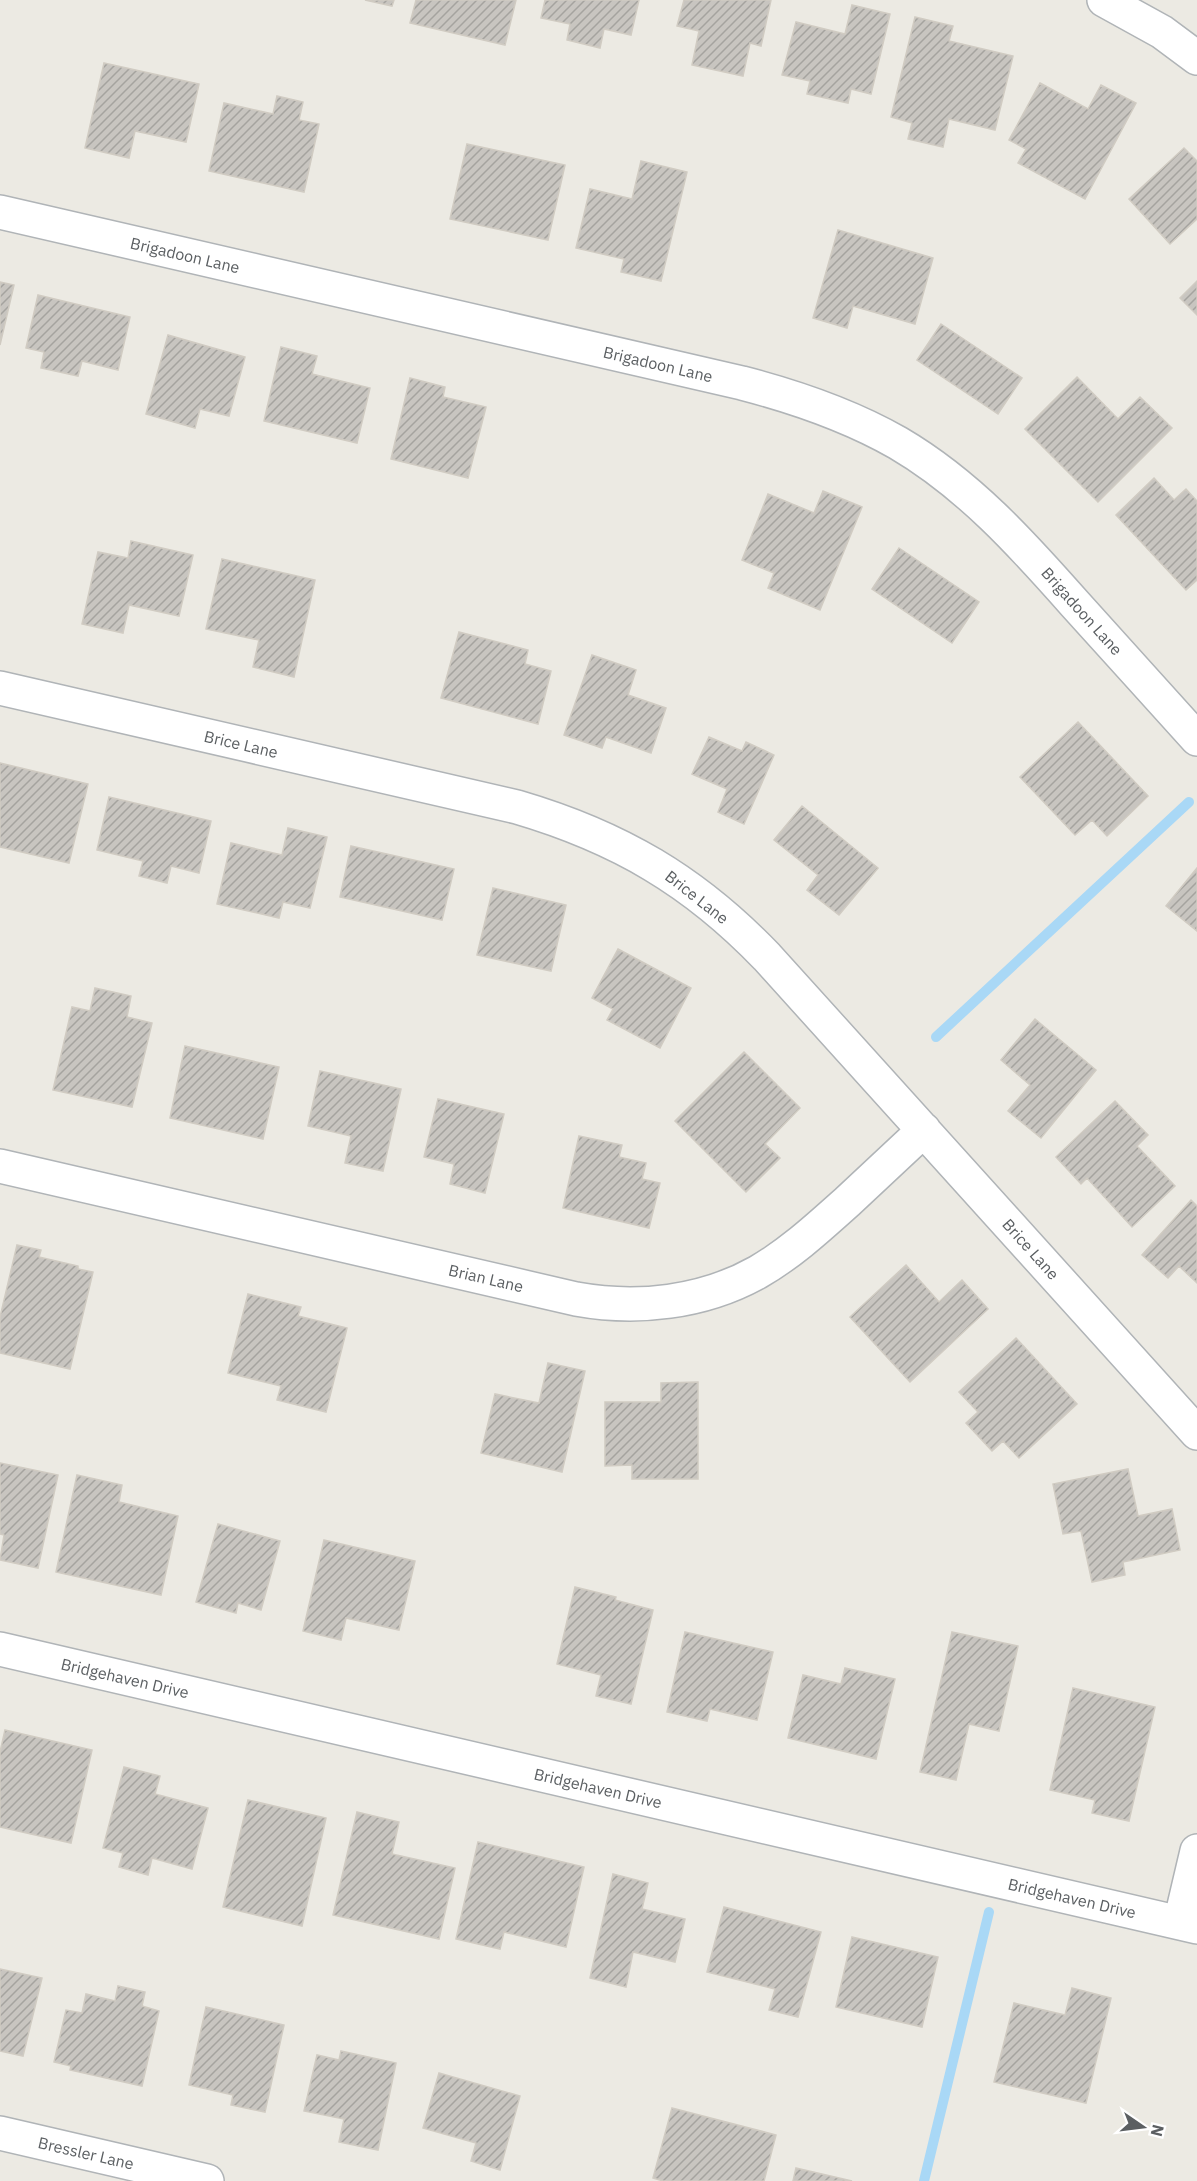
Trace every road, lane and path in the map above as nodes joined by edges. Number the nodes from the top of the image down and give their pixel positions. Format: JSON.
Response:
{"nodes":[{"id":1,"x":1104,"y":0,"type":"edge"},
{"id":2,"x":1197,"y":58,"type":"edge"},
{"id":3,"x":0,"y":213,"type":"edge"},
{"id":4,"x":0,"y":688,"type":"edge"},
{"id":5,"x":1197,"y":739,"type":"edge"},
{"id":6,"x":924,"y":1130,"type":"junction"},
{"id":7,"x":0,"y":1166,"type":"edge"},
{"id":8,"x":1197,"y":1432,"type":"edge"},
{"id":9,"x":0,"y":1648,"type":"edge"},
{"id":10,"x":1197,"y":1851,"type":"edge"},
{"id":11,"x":1189,"y":1925,"type":"edge"},
{"id":12,"x":0,"y":2133,"type":"edge"},
{"id":13,"x":207,"y":2181,"type":"edge"}],
"edges":[{"from":1,"to":2,"type":"street"},
{"from":3,"to":5,"type":"street","name":"Brigadoon Lane"},
{"from":4,"to":6,"type":"street","name":"Brice Lane"},
{"from":6,"to":7,"type":"street","name":"Brian Lane"},
{"from":6,"to":8,"type":"street","name":"Brice Lane"},
{"from":9,"to":11,"type":"street","name":"Bridgehaven Drive"},
{"from":10,"to":11,"type":"street"},
{"from":12,"to":13,"type":"street","name":"Bressler Lane"}]}
